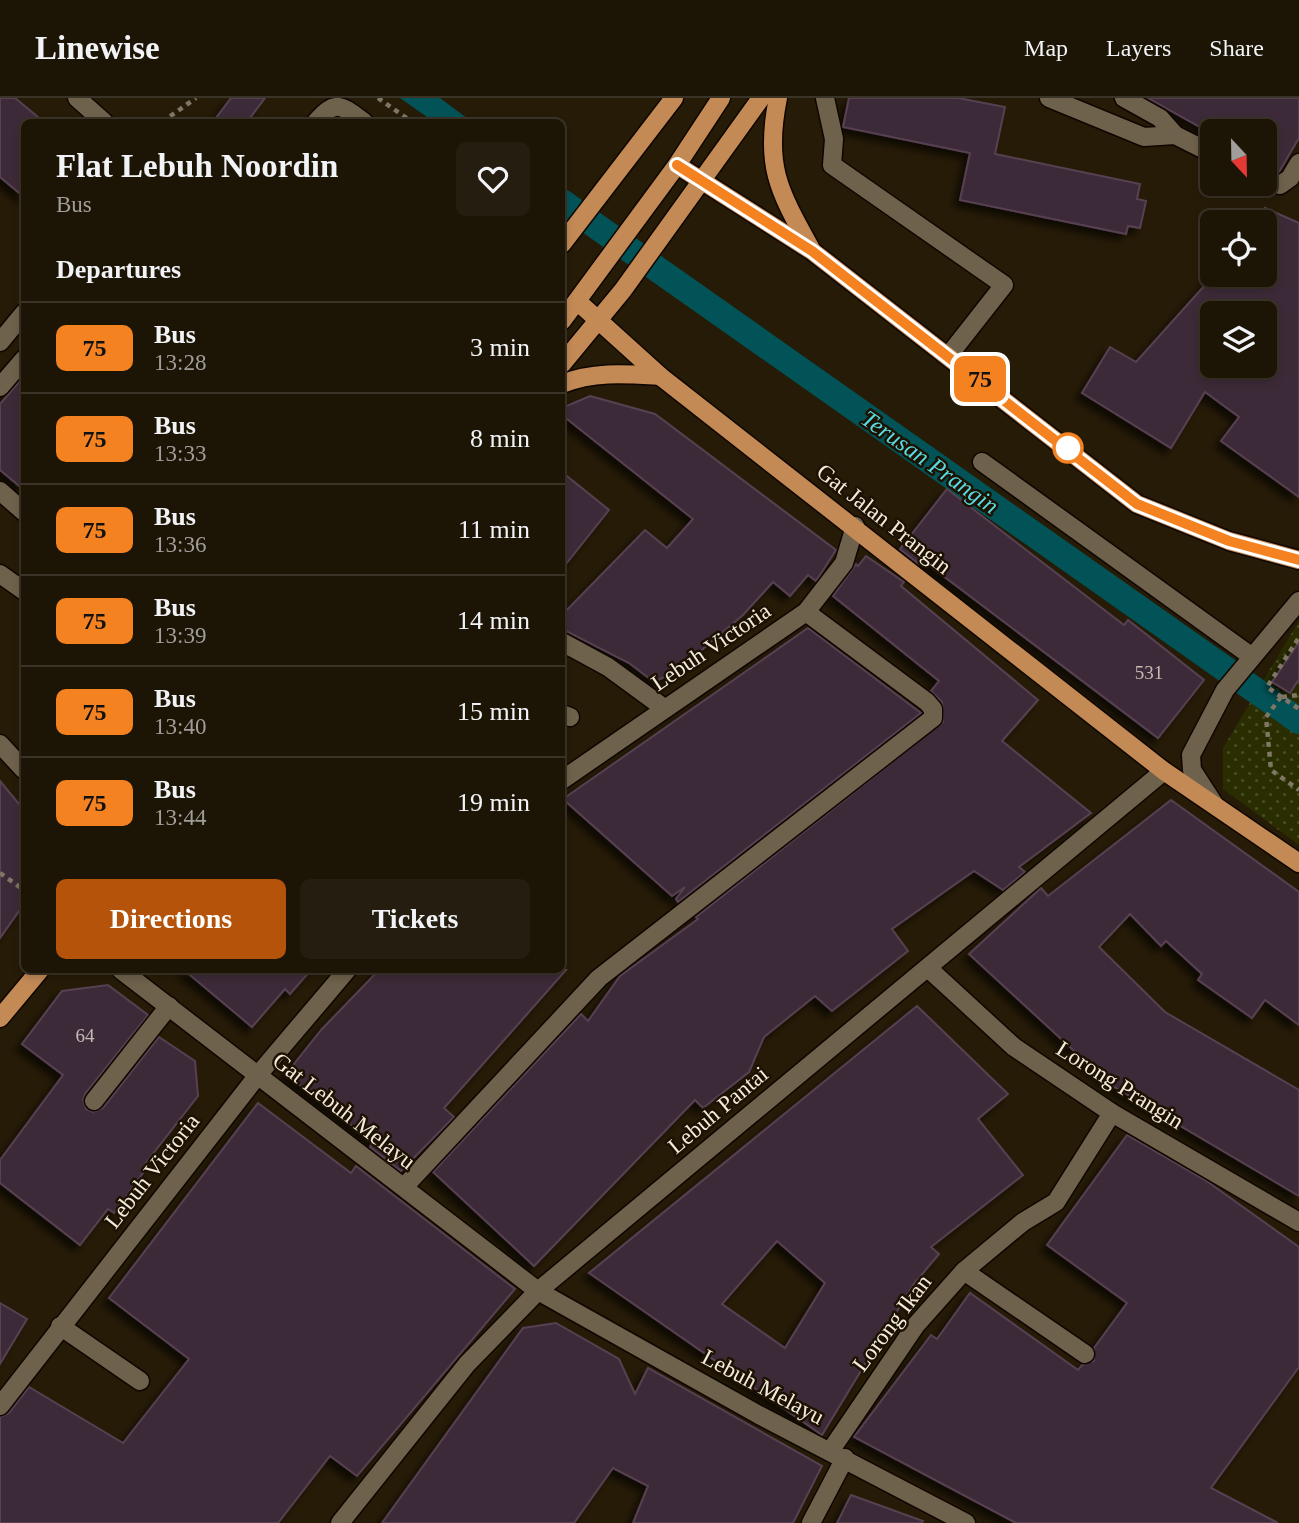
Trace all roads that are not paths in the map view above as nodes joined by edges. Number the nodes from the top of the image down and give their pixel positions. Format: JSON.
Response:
{"nodes":[{"id":1,"x":78,"y":98,"type":"edge"},
{"id":2,"x":674,"y":98,"type":"edge"},
{"id":3,"x":721,"y":98,"type":"edge"},
{"id":4,"x":761,"y":98,"type":"edge"},
{"id":5,"x":778,"y":98,"type":"edge"},
{"id":6,"x":825,"y":98,"type":"edge"},
{"id":7,"x":1048,"y":98,"type":"edge"},
{"id":8,"x":1124,"y":98,"type":"edge"},
{"id":9,"x":101,"y":119,"type":"edge"},
{"id":10,"x":318,"y":119,"type":"edge"},
{"id":11,"x":360,"y":119,"type":"edge"},
{"id":12,"x":1175,"y":135,"type":"junction"},
{"id":13,"x":1200,"y":148,"type":"edge"},
{"id":14,"x":1299,"y":163,"type":"edge"},
{"id":15,"x":677,"y":165,"type":"junction"},
{"id":16,"x":702,"y":182,"type":"junction"},
{"id":17,"x":1278,"y":185,"type":"edge"},
{"id":18,"x":565,"y":240,"type":"edge"},
{"id":19,"x":812,"y":251,"type":"junction"},
{"id":20,"x":577,"y":301,"type":"junction"},
{"id":21,"x":21,"y":317,"type":"edge"},
{"id":22,"x":565,"y":317,"type":"edge"},
{"id":23,"x":600,"y":320,"type":"junction"},
{"id":24,"x":0,"y":342,"type":"edge"},
{"id":25,"x":949,"y":355,"type":"junction"},
{"id":26,"x":565,"y":361,"type":"edge"},
{"id":27,"x":21,"y":362,"type":"edge"},
{"id":28,"x":660,"y":376,"type":"junction"},
{"id":29,"x":565,"y":383,"type":"edge"},
{"id":30,"x":0,"y":387,"type":"edge"},
{"id":31,"x":982,"y":462,"type":"dead end"},
{"id":32,"x":0,"y":491,"type":"edge"},
{"id":33,"x":21,"y":509,"type":"edge"},
{"id":34,"x":855,"y":526,"type":"junction"},
{"id":35,"x":1299,"y":560,"type":"edge"},
{"id":36,"x":0,"y":573,"type":"edge"},
{"id":37,"x":21,"y":589,"type":"edge"},
{"id":38,"x":1299,"y":601,"type":"edge"},
{"id":39,"x":806,"y":612,"type":"junction"},
{"id":40,"x":565,"y":644,"type":"edge"},
{"id":41,"x":1246,"y":661,"type":"junction"},
{"id":42,"x":664,"y":708,"type":"junction"},
{"id":43,"x":0,"y":744,"type":"edge"},
{"id":44,"x":21,"y":767,"type":"edge"},
{"id":45,"x":1164,"y":771,"type":"junction"},
{"id":46,"x":565,"y":778,"type":"edge"},
{"id":47,"x":1214,"y":805,"type":"junction"},
{"id":48,"x":1299,"y":863,"type":"edge"},
{"id":49,"x":929,"y":969,"type":"junction"},
{"id":50,"x":38,"y":973,"type":"edge"},
{"id":51,"x":125,"y":973,"type":"edge"},
{"id":52,"x":344,"y":973,"type":"edge"},
{"id":53,"x":169,"y":1006,"type":"junction"},
{"id":54,"x":0,"y":1018,"type":"edge"},
{"id":55,"x":258,"y":1075,"type":"junction"},
{"id":56,"x":94,"y":1101,"type":"dead end"},
{"id":57,"x":1112,"y":1112,"type":"junction"},
{"id":58,"x":404,"y":1187,"type":"junction"},
{"id":59,"x":1299,"y":1222,"type":"edge"},
{"id":60,"x":964,"y":1271,"type":"junction"},
{"id":61,"x":538,"y":1291,"type":"junction"},
{"id":62,"x":60,"y":1326,"type":"junction"},
{"id":63,"x":1085,"y":1354,"type":"dead end"},
{"id":64,"x":140,"y":1381,"type":"dead end"},
{"id":65,"x":0,"y":1406,"type":"edge"},
{"id":66,"x":838,"y":1454,"type":"junction"},
{"id":67,"x":344,"y":1522,"type":"edge"},
{"id":68,"x":811,"y":1523,"type":"edge"},
{"id":69,"x":966,"y":1523,"type":"edge"}],
"edges":[{"from":1,"to":9,"type":"street"},
{"from":2,"to":18,"type":"main road"},
{"from":3,"to":15,"type":"main road"},
{"from":4,"to":16,"type":"main road"},
{"from":5,"to":19,"type":"main road"},
{"from":6,"to":25,"type":"street"},
{"from":7,"to":12,"type":"street"},
{"from":8,"to":12,"type":"street"},
{"from":10,"to":11,"type":"street"},
{"from":12,"to":13,"type":"street"},
{"from":14,"to":17,"type":"street"},
{"from":15,"to":16,"type":"main road"},
{"from":15,"to":20,"type":"main road"},
{"from":16,"to":19,"type":"main road"},
{"from":16,"to":23,"type":"main road"},
{"from":19,"to":25,"type":"main road"},
{"from":20,"to":22,"type":"main road"},
{"from":20,"to":23,"type":"main road","name":"Gat Jalan Prangin"},
{"from":21,"to":24,"type":"street"},
{"from":23,"to":26,"type":"main road"},
{"from":23,"to":28,"type":"main road","name":"Gat Jalan Prangin"},
{"from":25,"to":35,"type":"main road"},
{"from":27,"to":30,"type":"street"},
{"from":28,"to":29,"type":"main road"},
{"from":28,"to":34,"type":"main road","name":"Gat Jalan Prangin"},
{"from":31,"to":41,"type":"street"},
{"from":32,"to":33,"type":"street"},
{"from":34,"to":39,"type":"street","name":"Lebuh Victoria"},
{"from":34,"to":45,"type":"main road","name":"Gat Jalan Prangin"},
{"from":36,"to":37,"type":"street"},
{"from":38,"to":41,"type":"street"},
{"from":39,"to":42,"type":"street","name":"Lebuh Victoria"},
{"from":39,"to":58,"type":"street"},
{"from":40,"to":42,"type":"street"},
{"from":41,"to":47,"type":"street"},
{"from":42,"to":46,"type":"street","name":"Lebuh Victoria"},
{"from":43,"to":44,"type":"street"},
{"from":45,"to":47,"type":"main road","name":"Gat Jalan Prangin"},
{"from":45,"to":49,"type":"street","name":"Lebuh Pantai"},
{"from":47,"to":48,"type":"main road","name":"Gat Jalan Prangin"},
{"from":49,"to":57,"type":"street","name":"Lorong Prangin"},
{"from":49,"to":61,"type":"street","name":"Lebuh Pantai"},
{"from":50,"to":54,"type":"main road"},
{"from":51,"to":53,"type":"street","name":"Gat Lebuh Melayu"},
{"from":52,"to":55,"type":"street","name":"Lebuh Victoria"},
{"from":53,"to":55,"type":"street","name":"Gat Lebuh Melayu"},
{"from":53,"to":56,"type":"street"},
{"from":55,"to":58,"type":"street","name":"Gat Lebuh Melayu"},
{"from":55,"to":62,"type":"street","name":"Lebuh Victoria"},
{"from":57,"to":59,"type":"street","name":"Lorong Prangin"},
{"from":57,"to":60,"type":"street","name":"Lorong Ikan"},
{"from":58,"to":61,"type":"street","name":"Gat Lebuh Melayu"},
{"from":60,"to":63,"type":"street"},
{"from":60,"to":66,"type":"street","name":"Lorong Ikan"},
{"from":61,"to":66,"type":"street","name":"Lebuh Melayu"},
{"from":61,"to":67,"type":"street","name":"Lebuh Pantai"},
{"from":62,"to":64,"type":"street"},
{"from":62,"to":65,"type":"street","name":"Lebuh Victoria"},
{"from":66,"to":68,"type":"street","name":"Lorong Ikan"},
{"from":66,"to":69,"type":"street","name":"Lebuh Melayu"}]}
